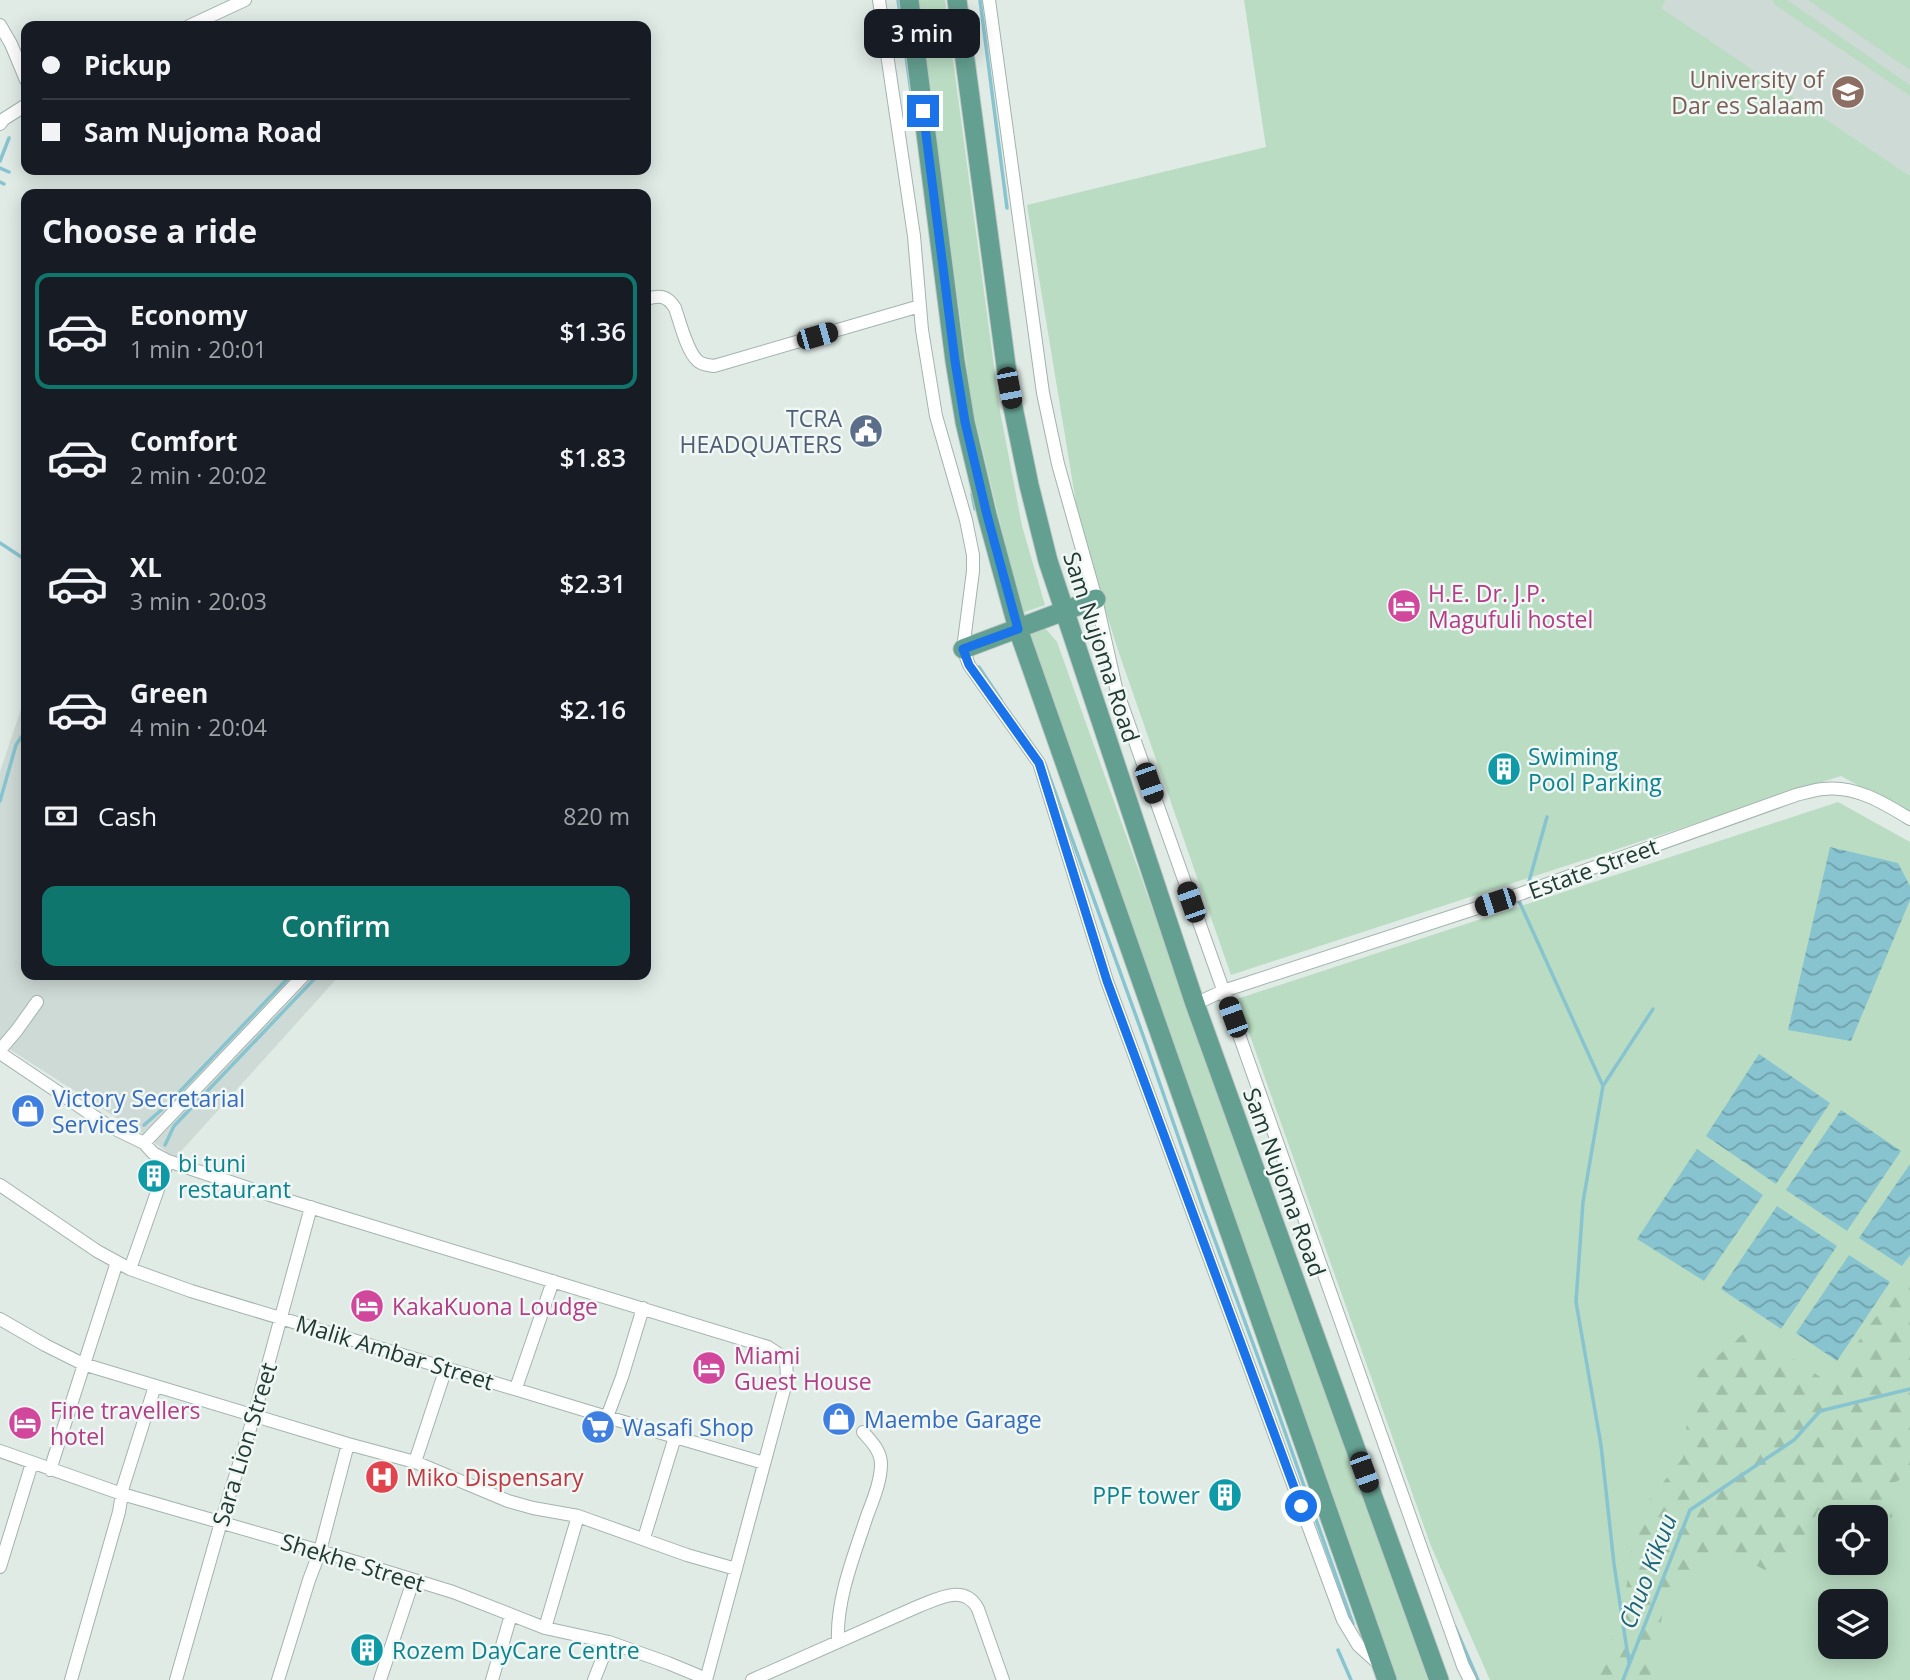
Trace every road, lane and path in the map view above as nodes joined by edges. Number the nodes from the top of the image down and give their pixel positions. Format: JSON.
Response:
{"nodes":[{"id":1,"x":245,"y":0,"type":"edge"},
{"id":2,"x":879,"y":0,"type":"edge"},
{"id":3,"x":909,"y":0,"type":"edge"},
{"id":4,"x":957,"y":0,"type":"edge"},
{"id":5,"x":989,"y":0,"type":"edge"},
{"id":6,"x":200,"y":21,"type":"edge"},
{"id":7,"x":0,"y":25,"type":"edge"},
{"id":8,"x":21,"y":68,"type":"edge"},
{"id":9,"x":21,"y":107,"type":"edge"},
{"id":10,"x":0,"y":124,"type":"edge"},
{"id":11,"x":651,"y":298,"type":"edge"},
{"id":12,"x":919,"y":306,"type":"junction"},
{"id":13,"x":1096,"y":599,"type":"junction"},
{"id":14,"x":1064,"y":610,"type":"junction"},
{"id":15,"x":1018,"y":629,"type":"junction"},
{"id":16,"x":963,"y":649,"type":"junction"},
{"id":17,"x":1910,"y":819,"type":"edge"},
{"id":18,"x":299,"y":980,"type":"edge"},
{"id":19,"x":1223,"y":991,"type":"junction"},
{"id":20,"x":37,"y":1002,"type":"dead end"},
{"id":21,"x":1195,"y":1004,"type":"junction"},
{"id":22,"x":0,"y":1051,"type":"edge"},
{"id":23,"x":144,"y":1143,"type":"junction"},
{"id":24,"x":168,"y":1161,"type":"junction"},
{"id":25,"x":0,"y":1185,"type":"edge"},
{"id":26,"x":311,"y":1208,"type":"junction"},
{"id":27,"x":117,"y":1262,"type":"junction"},
{"id":28,"x":130,"y":1269,"type":"junction"},
{"id":29,"x":553,"y":1282,"type":"junction"},
{"id":30,"x":643,"y":1308,"type":"junction"},
{"id":31,"x":281,"y":1317,"type":"junction"},
{"id":32,"x":0,"y":1319,"type":"edge"},
{"id":33,"x":83,"y":1364,"type":"junction"},
{"id":34,"x":446,"y":1368,"type":"junction"},
{"id":35,"x":155,"y":1386,"type":"junction"},
{"id":36,"x":516,"y":1388,"type":"junction"},
{"id":37,"x":254,"y":1416,"type":"junction"},
{"id":38,"x":607,"y":1417,"type":"junction"},
{"id":39,"x":863,"y":1432,"type":"dead end"},
{"id":40,"x":676,"y":1437,"type":"junction"},
{"id":41,"x":348,"y":1444,"type":"junction"},
{"id":42,"x":0,"y":1451,"type":"edge"},
{"id":43,"x":415,"y":1462,"type":"junction"},
{"id":44,"x":32,"y":1463,"type":"junction"},
{"id":45,"x":764,"y":1463,"type":"junction"},
{"id":46,"x":50,"y":1470,"type":"junction"},
{"id":47,"x":122,"y":1494,"type":"junction"},
{"id":48,"x":578,"y":1516,"type":"junction"},
{"id":49,"x":220,"y":1522,"type":"junction"},
{"id":50,"x":644,"y":1538,"type":"junction"},
{"id":51,"x":320,"y":1551,"type":"junction"},
{"id":52,"x":0,"y":1567,"type":"edge"},
{"id":53,"x":736,"y":1569,"type":"junction"},
{"id":54,"x":413,"y":1581,"type":"junction"},
{"id":55,"x":511,"y":1615,"type":"junction"},
{"id":56,"x":545,"y":1628,"type":"junction"},
{"id":57,"x":609,"y":1642,"type":"junction"},
{"id":58,"x":838,"y":1642,"type":"junction"},
{"id":59,"x":1385,"y":1673,"type":"edge"},
{"id":60,"x":71,"y":1680,"type":"edge"},
{"id":61,"x":176,"y":1680,"type":"edge"},
{"id":62,"x":278,"y":1680,"type":"edge"},
{"id":63,"x":380,"y":1680,"type":"edge"},
{"id":64,"x":492,"y":1680,"type":"edge"},
{"id":65,"x":594,"y":1680,"type":"edge"},
{"id":66,"x":705,"y":1680,"type":"edge"},
{"id":67,"x":752,"y":1680,"type":"edge"},
{"id":68,"x":1003,"y":1680,"type":"edge"},
{"id":69,"x":1439,"y":1680,"type":"edge"},
{"id":70,"x":1470,"y":1680,"type":"edge"}],
"edges":[{"from":1,"to":6,"type":"street"},
{"from":2,"to":12,"type":"street"},
{"from":3,"to":15,"type":"main road"},
{"from":4,"to":14,"type":"main road","name":"Sam Nujoma Road"},
{"from":5,"to":13,"type":"street"},
{"from":7,"to":8,"type":"street"},
{"from":9,"to":10,"type":"street"},
{"from":11,"to":12,"type":"street"},
{"from":12,"to":16,"type":"street"},
{"from":13,"to":14,"type":"main road"},
{"from":13,"to":19,"type":"street"},
{"from":14,"to":15,"type":"main road"},
{"from":14,"to":21,"type":"main road","name":"Sam Nujoma Road"},
{"from":15,"to":16,"type":"main road"},
{"from":15,"to":59,"type":"main road"},
{"from":16,"to":59,"type":"street"},
{"from":17,"to":19,"type":"street","name":"Estate Street"},
{"from":18,"to":23,"type":"street"},
{"from":19,"to":21,"type":"street","name":"Estate Street"},
{"from":19,"to":70,"type":"street"},
{"from":20,"to":22,"type":"street"},
{"from":21,"to":69,"type":"main road","name":"Sam Nujoma Road"},
{"from":22,"to":23,"type":"street"},
{"from":23,"to":24,"type":"street"},
{"from":24,"to":26,"type":"street"},
{"from":24,"to":28,"type":"street"},
{"from":25,"to":27,"type":"street","name":"Malik Ambar Street"},
{"from":26,"to":29,"type":"street"},
{"from":26,"to":31,"type":"street","name":"Sara Lion Street"},
{"from":27,"to":28,"type":"street","name":"Malik Ambar Street"},
{"from":27,"to":33,"type":"street"},
{"from":28,"to":31,"type":"street","name":"Malik Ambar Street"},
{"from":29,"to":30,"type":"street"},
{"from":29,"to":36,"type":"street"},
{"from":30,"to":38,"type":"street"},
{"from":30,"to":45,"type":"street"},
{"from":31,"to":34,"type":"street","name":"Malik Ambar Street"},
{"from":31,"to":37,"type":"street","name":"Sara Lion Street"},
{"from":32,"to":33,"type":"street"},
{"from":33,"to":35,"type":"street"},
{"from":33,"to":46,"type":"street"},
{"from":34,"to":36,"type":"street","name":"Malik Ambar Street"},
{"from":34,"to":43,"type":"street"},
{"from":35,"to":37,"type":"street"},
{"from":35,"to":47,"type":"street"},
{"from":36,"to":38,"type":"street","name":"Malik Ambar Street"},
{"from":37,"to":41,"type":"street"},
{"from":37,"to":49,"type":"street","name":"Sara Lion Street"},
{"from":38,"to":40,"type":"street","name":"Malik Ambar Street"},
{"from":39,"to":58,"type":"street"},
{"from":40,"to":45,"type":"street","name":"Malik Ambar Street"},
{"from":40,"to":50,"type":"street"},
{"from":41,"to":43,"type":"street"},
{"from":41,"to":51,"type":"street"},
{"from":42,"to":44,"type":"street","name":"Shekhe Street"},
{"from":43,"to":48,"type":"street"},
{"from":44,"to":46,"type":"street","name":"Shekhe Street"},
{"from":44,"to":52,"type":"street"},
{"from":45,"to":53,"type":"street"},
{"from":46,"to":47,"type":"street","name":"Shekhe Street"},
{"from":47,"to":49,"type":"street","name":"Shekhe Street"},
{"from":47,"to":60,"type":"street"},
{"from":48,"to":50,"type":"street"},
{"from":48,"to":56,"type":"street"},
{"from":49,"to":51,"type":"street","name":"Shekhe Street"},
{"from":49,"to":61,"type":"street","name":"Sara Lion Street"},
{"from":50,"to":53,"type":"street"},
{"from":51,"to":54,"type":"street","name":"Shekhe Street"},
{"from":51,"to":62,"type":"street"},
{"from":53,"to":66,"type":"street"},
{"from":54,"to":55,"type":"street","name":"Shekhe Street"},
{"from":54,"to":63,"type":"street"},
{"from":55,"to":56,"type":"street","name":"Shekhe Street"},
{"from":55,"to":64,"type":"street"},
{"from":56,"to":57,"type":"street","name":"Shekhe Street"},
{"from":57,"to":65,"type":"street"},
{"from":57,"to":66,"type":"street","name":"Shekhe Street"},
{"from":58,"to":67,"type":"street"},
{"from":58,"to":68,"type":"street"}]}
